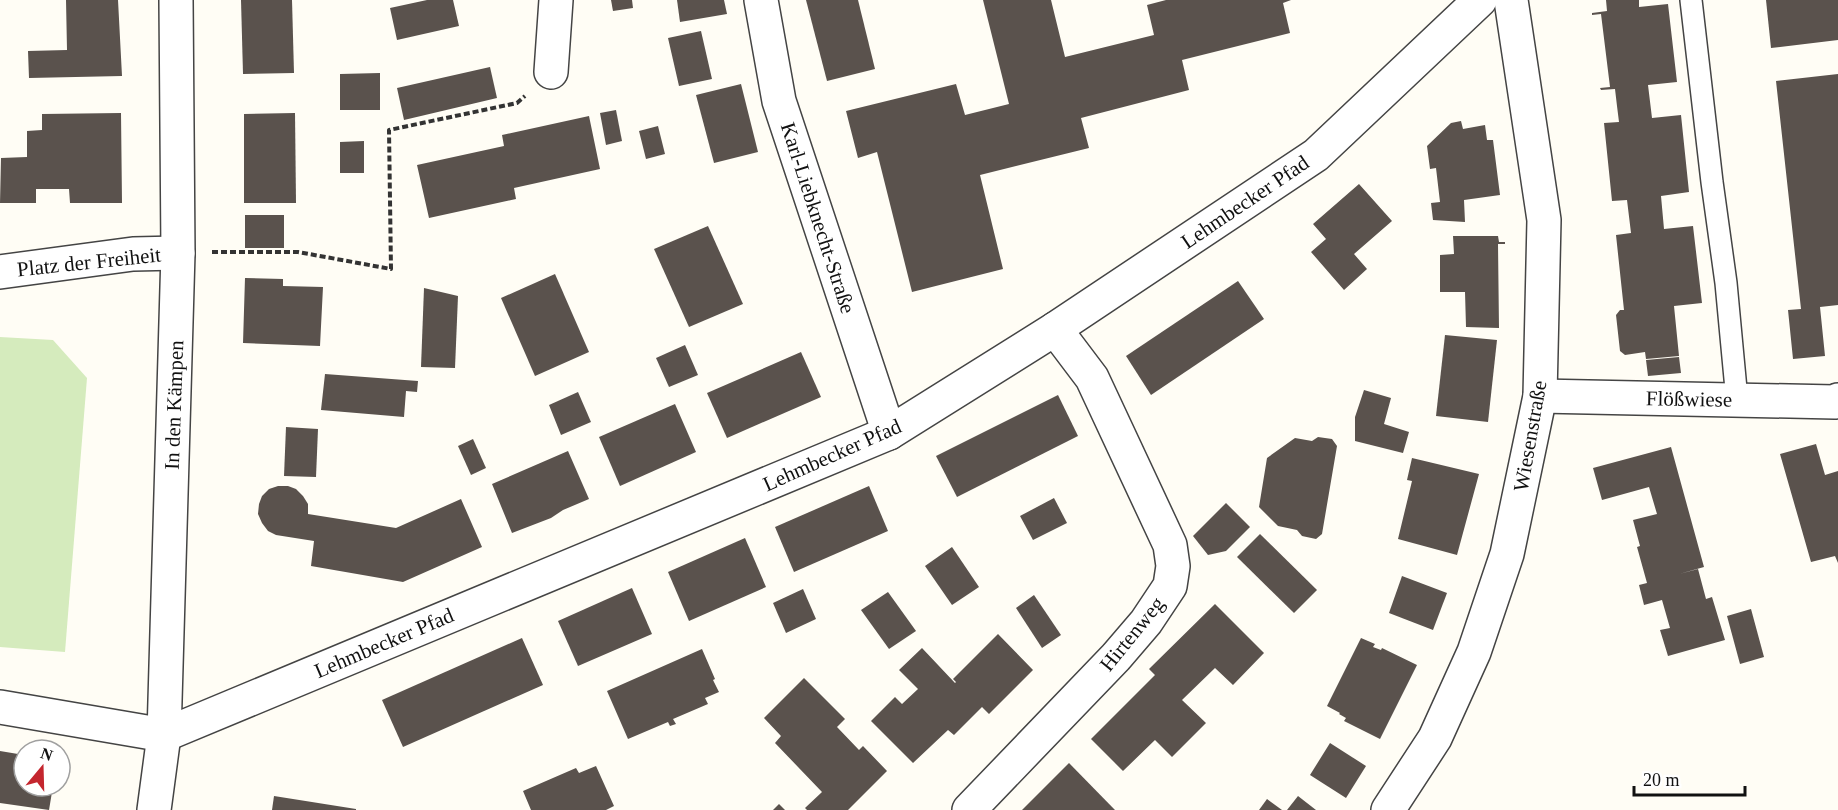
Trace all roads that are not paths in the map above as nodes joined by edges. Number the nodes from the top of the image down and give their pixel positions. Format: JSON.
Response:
{"nodes":[{"id":1,"x":176,"y":0,"type":"edge"},
{"id":2,"x":556,"y":0,"type":"edge"},
{"id":3,"x":760,"y":0,"type":"edge"},
{"id":4,"x":1480,"y":0,"type":"edge"},
{"id":5,"x":1511,"y":0,"type":"edge"},
{"id":6,"x":1691,"y":0,"type":"edge"},
{"id":7,"x":551,"y":72,"type":"road end"},
{"id":8,"x":178,"y":253,"type":"junction"},
{"id":9,"x":0,"y":272,"type":"edge"},
{"id":10,"x":1055,"y":329,"type":"junction"},
{"id":11,"x":1540,"y":396,"type":"junction"},
{"id":12,"x":1737,"y":400,"type":"junction"},
{"id":13,"x":1838,"y":400,"type":"edge"},
{"id":14,"x":889,"y":433,"type":"junction"},
{"id":15,"x":0,"y":707,"type":"edge"},
{"id":16,"x":164,"y":735,"type":"junction"},
{"id":17,"x":154,"y":810,"type":"edge"},
{"id":18,"x":969,"y":810,"type":"edge"},
{"id":19,"x":1388,"y":810,"type":"edge"}],
"edges":[{"from":1,"to":8,"type":"street","name":"In den Kämpen"},
{"from":2,"to":7,"type":"street"},
{"from":3,"to":14,"type":"street","name":"Karl-Liebknecht-Straße"},
{"from":4,"to":10,"type":"street","name":"Lehmbecker Pfad"},
{"from":5,"to":11,"type":"street","name":"Wiesenstraße"},
{"from":6,"to":12,"type":"lane"},
{"from":8,"to":9,"type":"street","name":"Platz der Freiheit"},
{"from":8,"to":16,"type":"street","name":"In den Kämpen"},
{"from":10,"to":14,"type":"street","name":"Lehmbecker Pfad"},
{"from":10,"to":18,"type":"street","name":"Hirtenweg"},
{"from":11,"to":12,"type":"street","name":"Flößwiese"},
{"from":11,"to":19,"type":"street","name":"Wiesenstraße"},
{"from":12,"to":13,"type":"street","name":"Flößwiese"},
{"from":14,"to":16,"type":"street","name":"Lehmbecker Pfad"},
{"from":15,"to":16,"type":"street"},
{"from":16,"to":17,"type":"street","name":"In den Kämpen"}]}
